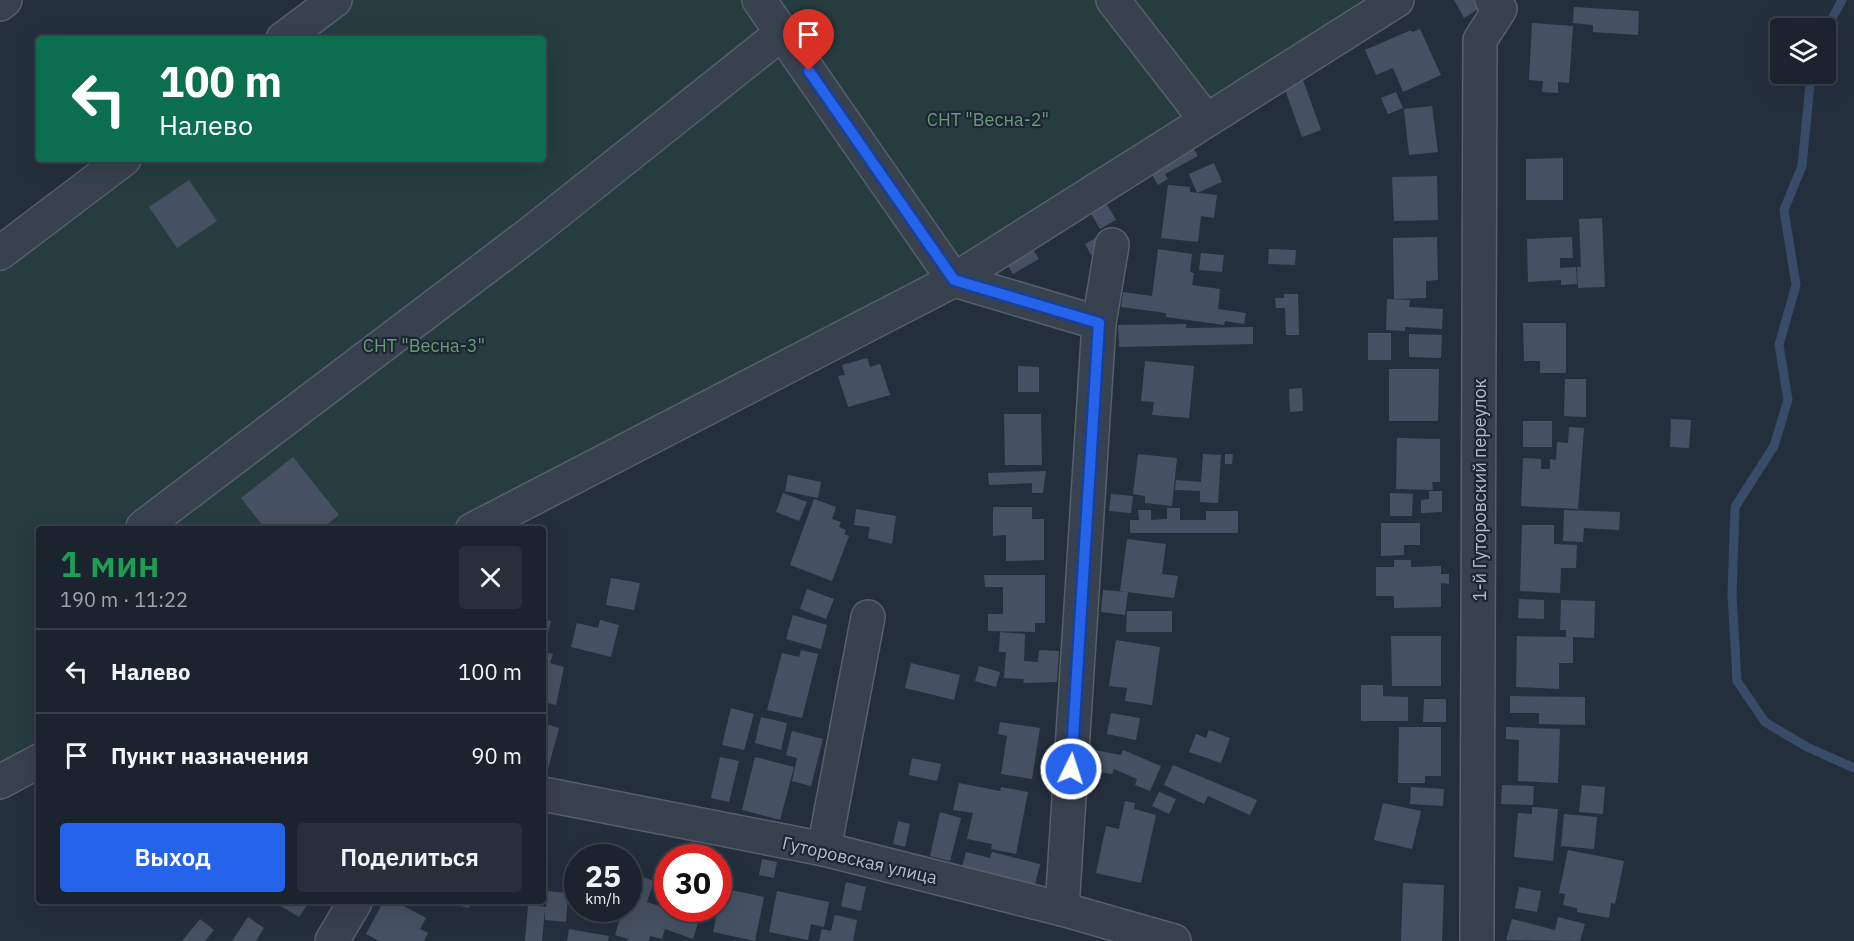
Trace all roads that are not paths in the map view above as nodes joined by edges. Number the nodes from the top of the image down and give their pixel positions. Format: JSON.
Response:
{"nodes":[{"id":1,"x":5,"y":0,"type":"edge"},
{"id":2,"x":335,"y":0,"type":"edge"},
{"id":3,"x":759,"y":0,"type":"edge"},
{"id":4,"x":1113,"y":0,"type":"edge"},
{"id":5,"x":1397,"y":0,"type":"edge"},
{"id":6,"x":1492,"y":0,"type":"edge"},
{"id":7,"x":0,"y":4,"type":"edge"},
{"id":8,"x":782,"y":33,"type":"junction"},
{"id":9,"x":287,"y":36,"type":"edge"},
{"id":10,"x":1206,"y":120,"type":"junction"},
{"id":11,"x":120,"y":162,"type":"edge"},
{"id":12,"x":1112,"y":245,"type":"dead end"},
{"id":13,"x":0,"y":253,"type":"edge"},
{"id":14,"x":954,"y":280,"type":"junction"},
{"id":15,"x":1099,"y":323,"type":"junction"},
{"id":16,"x":143,"y":526,"type":"edge"},
{"id":17,"x":480,"y":526,"type":"edge"},
{"id":18,"x":868,"y":617,"type":"dead end"},
{"id":19,"x":36,"y":763,"type":"edge"},
{"id":20,"x":0,"y":782,"type":"edge"},
{"id":21,"x":546,"y":795,"type":"edge"},
{"id":22,"x":824,"y":849,"type":"junction"},
{"id":23,"x":354,"y":904,"type":"edge"},
{"id":24,"x":1062,"y":909,"type":"junction"},
{"id":25,"x":332,"y":941,"type":"edge"},
{"id":26,"x":1174,"y":941,"type":"edge"},
{"id":27,"x":1477,"y":941,"type":"edge"}],
"edges":[{"from":1,"to":7,"type":"street"},
{"from":2,"to":9,"type":"street"},
{"from":3,"to":8,"type":"street"},
{"from":4,"to":10,"type":"street"},
{"from":5,"to":10,"type":"street"},
{"from":6,"to":27,"type":"street","name":"1-й Гуторовский переулок"},
{"from":8,"to":14,"type":"street"},
{"from":8,"to":16,"type":"street"},
{"from":10,"to":14,"type":"street"},
{"from":11,"to":13,"type":"street"},
{"from":12,"to":15,"type":"street"},
{"from":14,"to":15,"type":"street"},
{"from":14,"to":17,"type":"street"},
{"from":15,"to":24,"type":"street"},
{"from":18,"to":22,"type":"street"},
{"from":19,"to":20,"type":"street"},
{"from":21,"to":22,"type":"street","name":"Гуторовская улица"},
{"from":22,"to":24,"type":"street","name":"Гуторовская улица"},
{"from":23,"to":25,"type":"street"},
{"from":24,"to":26,"type":"street","name":"Гуторовская улица"}]}
